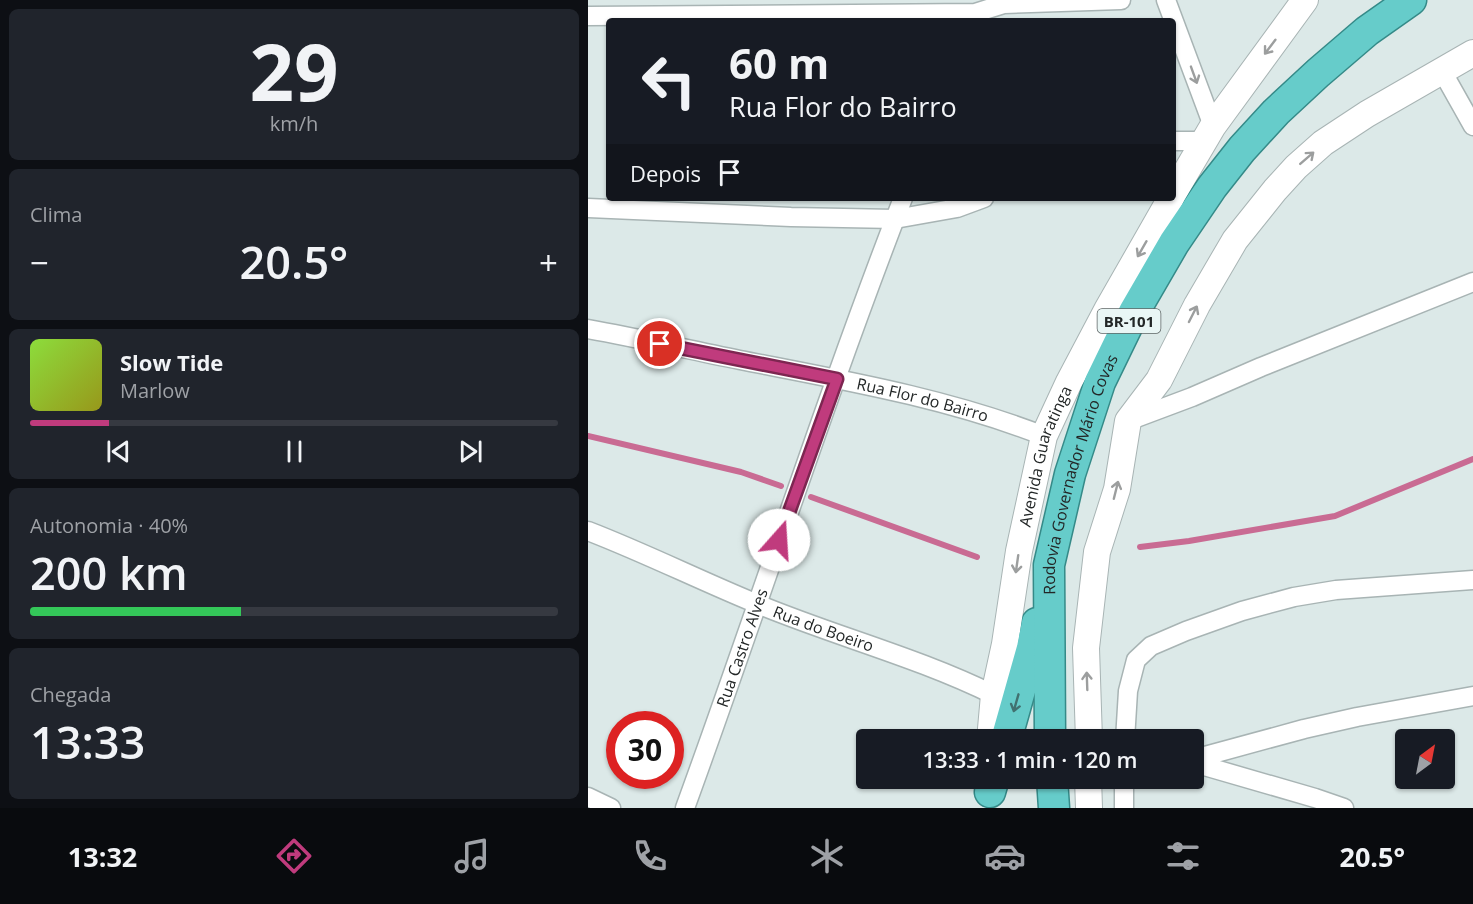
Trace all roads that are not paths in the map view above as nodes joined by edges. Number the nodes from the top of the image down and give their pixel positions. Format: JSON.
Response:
{"nodes":[{"id":1,"x":1121,"y":0,"type":"edge"},
{"id":2,"x":1166,"y":0,"type":"edge"},
{"id":3,"x":1305,"y":0,"type":"edge"},
{"id":4,"x":1411,"y":0,"type":"edge"},
{"id":5,"x":1002,"y":2,"type":"edge"},
{"id":6,"x":975,"y":11,"type":"edge"},
{"id":7,"x":588,"y":16,"type":"edge"},
{"id":8,"x":1172,"y":18,"type":"edge"},
{"id":9,"x":1176,"y":31,"type":"edge"},
{"id":10,"x":1473,"y":53,"type":"edge"},
{"id":11,"x":1442,"y":71,"type":"junction"},
{"id":12,"x":1473,"y":126,"type":"edge"},
{"id":13,"x":1209,"y":134,"type":"junction"},
{"id":14,"x":1176,"y":140,"type":"edge"},
{"id":15,"x":1176,"y":189,"type":"edge"},
{"id":16,"x":902,"y":201,"type":"edge"},
{"id":17,"x":976,"y":201,"type":"edge"},
{"id":18,"x":1169,"y":201,"type":"edge"},
{"id":19,"x":588,"y":208,"type":"edge"},
{"id":20,"x":895,"y":219,"type":"junction"},
{"id":21,"x":1473,"y":282,"type":"edge"},
{"id":22,"x":588,"y":329,"type":"edge"},
{"id":23,"x":837,"y":379,"type":"junction"},
{"id":24,"x":1128,"y":421,"type":"junction"},
{"id":25,"x":1044,"y":436,"type":"junction"},
{"id":26,"x":588,"y":531,"type":"edge"},
{"id":27,"x":1049,"y":565,"type":"junction"},
{"id":28,"x":1473,"y":580,"type":"edge"},
{"id":29,"x":756,"y":604,"type":"junction"},
{"id":30,"x":994,"y":695,"type":"junction"},
{"id":31,"x":1473,"y":696,"type":"edge"},
{"id":32,"x":991,"y":729,"type":"edge"},
{"id":33,"x":1009,"y":729,"type":"edge"},
{"id":34,"x":1050,"y":729,"type":"edge"},
{"id":35,"x":1090,"y":729,"type":"edge"},
{"id":36,"x":1126,"y":729,"type":"edge"},
{"id":37,"x":1204,"y":758,"type":"edge"},
{"id":38,"x":1204,"y":764,"type":"edge"},
{"id":39,"x":1053,"y":789,"type":"edge"},
{"id":40,"x":1088,"y":789,"type":"edge"},
{"id":41,"x":1124,"y":789,"type":"edge"},
{"id":42,"x":588,"y":797,"type":"edge"},
{"id":43,"x":611,"y":808,"type":"edge"},
{"id":44,"x":685,"y":808,"type":"edge"},
{"id":45,"x":1054,"y":808,"type":"edge"},
{"id":46,"x":1089,"y":808,"type":"edge"},
{"id":47,"x":1124,"y":808,"type":"edge"},
{"id":48,"x":1344,"y":808,"type":"edge"}],
"edges":[{"from":1,"to":5,"type":"street"},
{"from":2,"to":8,"type":"street","one_way":true},
{"from":3,"to":13,"type":"main road","one_way":true},
{"from":4,"to":27,"type":"highway","name":"Rodovia Governador Mário Covas","number":"BR-101"},
{"from":5,"to":6,"type":"street"},
{"from":6,"to":7,"type":"street"},
{"from":9,"to":13,"type":"street","one_way":true},
{"from":10,"to":11,"type":"main road"},
{"from":11,"to":12,"type":"street"},
{"from":24,"to":11,"type":"main road","one_way":true},
{"from":13,"to":14,"type":"street"},
{"from":13,"to":15,"type":"main road"},
{"from":16,"to":20,"type":"street","name":"Rua Castro Alves"},
{"from":17,"to":20,"type":"street"},
{"from":18,"to":25,"type":"main road","name":"Avenida Guaratinga","one_way":true},
{"from":19,"to":20,"type":"street"},
{"from":20,"to":23,"type":"street","name":"Rua Castro Alves"},
{"from":21,"to":24,"type":"street"},
{"from":22,"to":23,"type":"street","name":"Rua Flor do Bairro"},
{"from":23,"to":25,"type":"street","name":"Rua Flor do Bairro"},
{"from":23,"to":29,"type":"street","name":"Rua Castro Alves"},
{"from":35,"to":24,"type":"main road","one_way":true},
{"from":25,"to":30,"type":"main road","name":"Avenida Guaratinga","one_way":true},
{"from":26,"to":29,"type":"street","name":"Rua do Boeiro"},
{"from":27,"to":33,"type":"highway","one_way":true},
{"from":27,"to":34,"type":"highway","name":"Rodovia Governador Mário Covas","number":"BR-101"},
{"from":28,"to":36,"type":"street"},
{"from":29,"to":30,"type":"street","name":"Rua do Boeiro"},
{"from":29,"to":44,"type":"street","name":"Rua Castro Alves"},
{"from":30,"to":32,"type":"main road","name":"Avenida Guaratinga"},
{"from":31,"to":37,"type":"street"},
{"from":38,"to":48,"type":"street"},
{"from":39,"to":45,"type":"highway"},
{"from":40,"to":46,"type":"main road"},
{"from":41,"to":47,"type":"street"},
{"from":42,"to":43,"type":"street"}]}
